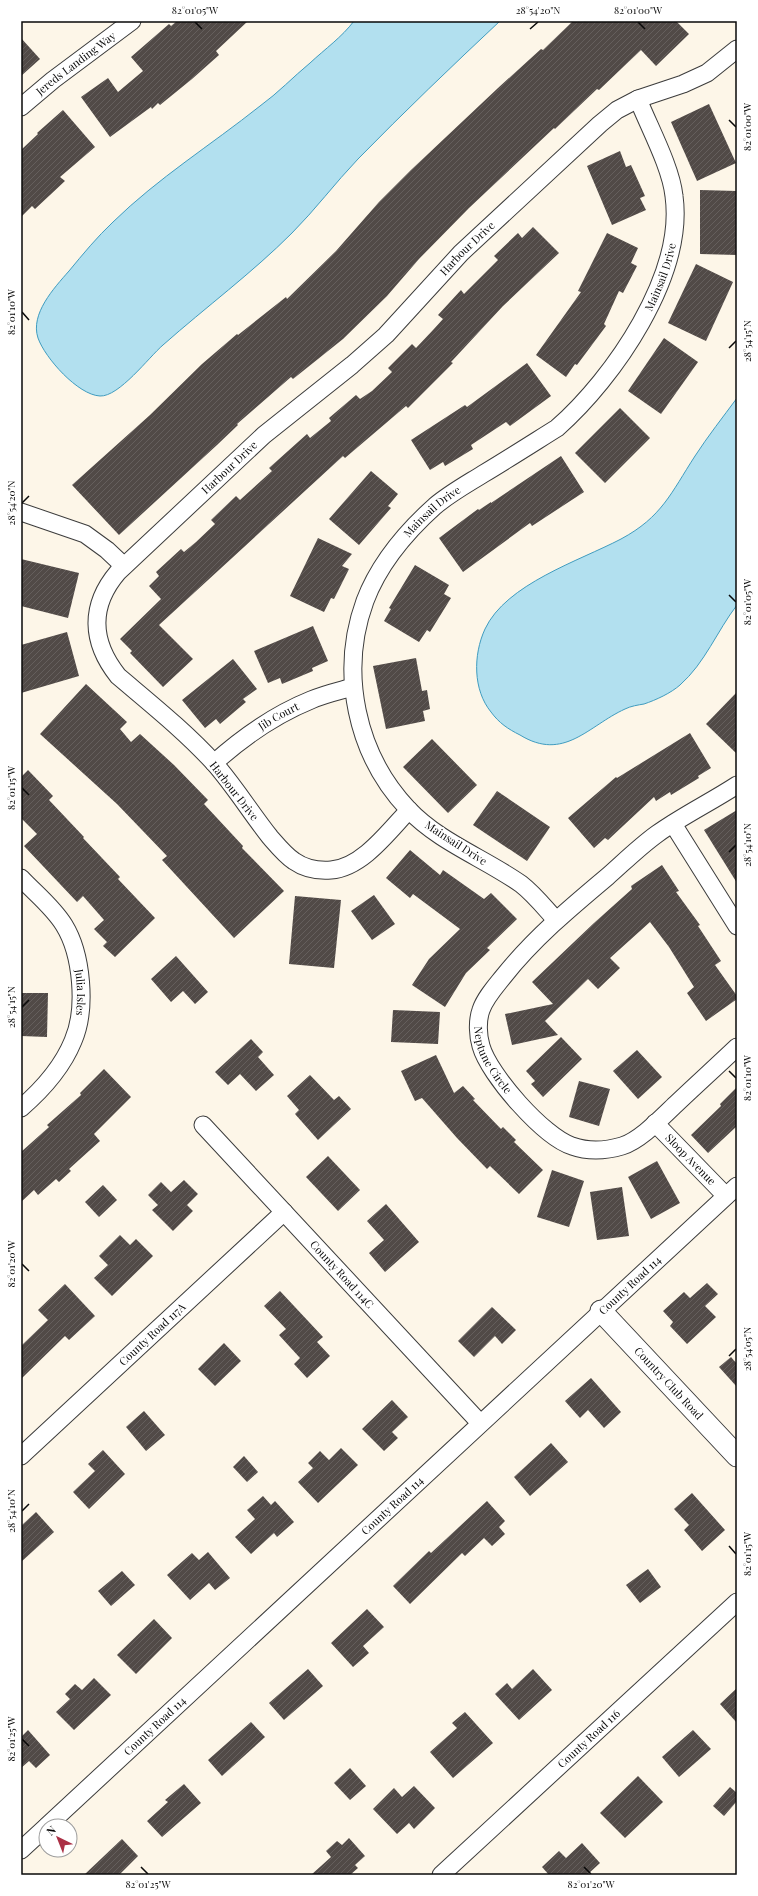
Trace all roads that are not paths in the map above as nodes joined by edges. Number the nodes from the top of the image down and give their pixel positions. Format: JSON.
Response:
{"nodes":[{"id":1,"x":132,"y":21,"type":"edge"},
{"id":2,"x":737,"y":49,"type":"edge"},
{"id":3,"x":638,"y":99,"type":"junction"},
{"id":4,"x":21,"y":107,"type":"edge"},
{"id":5,"x":21,"y":512,"type":"edge"},
{"id":6,"x":124,"y":566,"type":"junction"},
{"id":7,"x":353,"y":687,"type":"junction"},
{"id":8,"x":214,"y":763,"type":"junction"},
{"id":9,"x":737,"y":785,"type":"edge"},
{"id":10,"x":409,"y":810,"type":"junction"},
{"id":11,"x":674,"y":824,"type":"junction"},
{"id":12,"x":21,"y":878,"type":"edge"},
{"id":13,"x":556,"y":920,"type":"junction"},
{"id":14,"x":737,"y":926,"type":"edge"},
{"id":15,"x":737,"y":1047,"type":"edge"},
{"id":16,"x":21,"y":1108,"type":"edge"},
{"id":17,"x":655,"y":1123,"type":"junction"},
{"id":18,"x":203,"y":1125,"type":"dead end"},
{"id":19,"x":731,"y":1191,"type":"edge"},
{"id":20,"x":284,"y":1212,"type":"junction"},
{"id":21,"x":600,"y":1311,"type":"junction"},
{"id":22,"x":480,"y":1423,"type":"junction"},
{"id":23,"x":21,"y":1456,"type":"edge"},
{"id":24,"x":737,"y":1456,"type":"edge"},
{"id":25,"x":737,"y":1602,"type":"edge"},
{"id":26,"x":55,"y":1818,"type":"edge"},
{"id":27,"x":38,"y":1834,"type":"edge"},
{"id":28,"x":21,"y":1850,"type":"edge"},
{"id":29,"x":442,"y":1875,"type":"edge"}],
"edges":[{"from":1,"to":4,"type":"street","name":"Jereds Landing Way"},
{"from":2,"to":3,"type":"street","name":"Harbour Drive"},
{"from":3,"to":6,"type":"street","name":"Harbour Drive"},
{"from":3,"to":7,"type":"street","name":"Mainsail Drive"},
{"from":5,"to":6,"type":"street"},
{"from":6,"to":8,"type":"street","name":"Harbour Drive"},
{"from":7,"to":8,"type":"street","name":"Jib Court"},
{"from":7,"to":10,"type":"street","name":"Mainsail Drive"},
{"from":8,"to":10,"type":"street","name":"Harbour Drive"},
{"from":9,"to":11,"type":"street","name":"Neptune Circle"},
{"from":10,"to":13,"type":"street","name":"Mainsail Drive"},
{"from":11,"to":13,"type":"street","name":"Neptune Circle"},
{"from":11,"to":14,"type":"street"},
{"from":12,"to":16,"type":"street","name":"Julia Isles"},
{"from":13,"to":17,"type":"street","name":"Neptune Circle"},
{"from":15,"to":17,"type":"street","name":"Neptune Circle"},
{"from":17,"to":19,"type":"street","name":"Sloop Avenue"},
{"from":18,"to":20,"type":"street","name":"County Road 114C"},
{"from":19,"to":21,"type":"street","name":"County Road 114"},
{"from":20,"to":22,"type":"street","name":"County Road 114C"},
{"from":20,"to":23,"type":"street","name":"County Road 117A"},
{"from":21,"to":22,"type":"street","name":"County Road 114"},
{"from":21,"to":24,"type":"street","name":"Country Club Road"},
{"from":22,"to":26,"type":"street","name":"County Road 114"},
{"from":25,"to":29,"type":"street","name":"County Road 116"},
{"from":27,"to":28,"type":"street","name":"County Road 114"}]}
